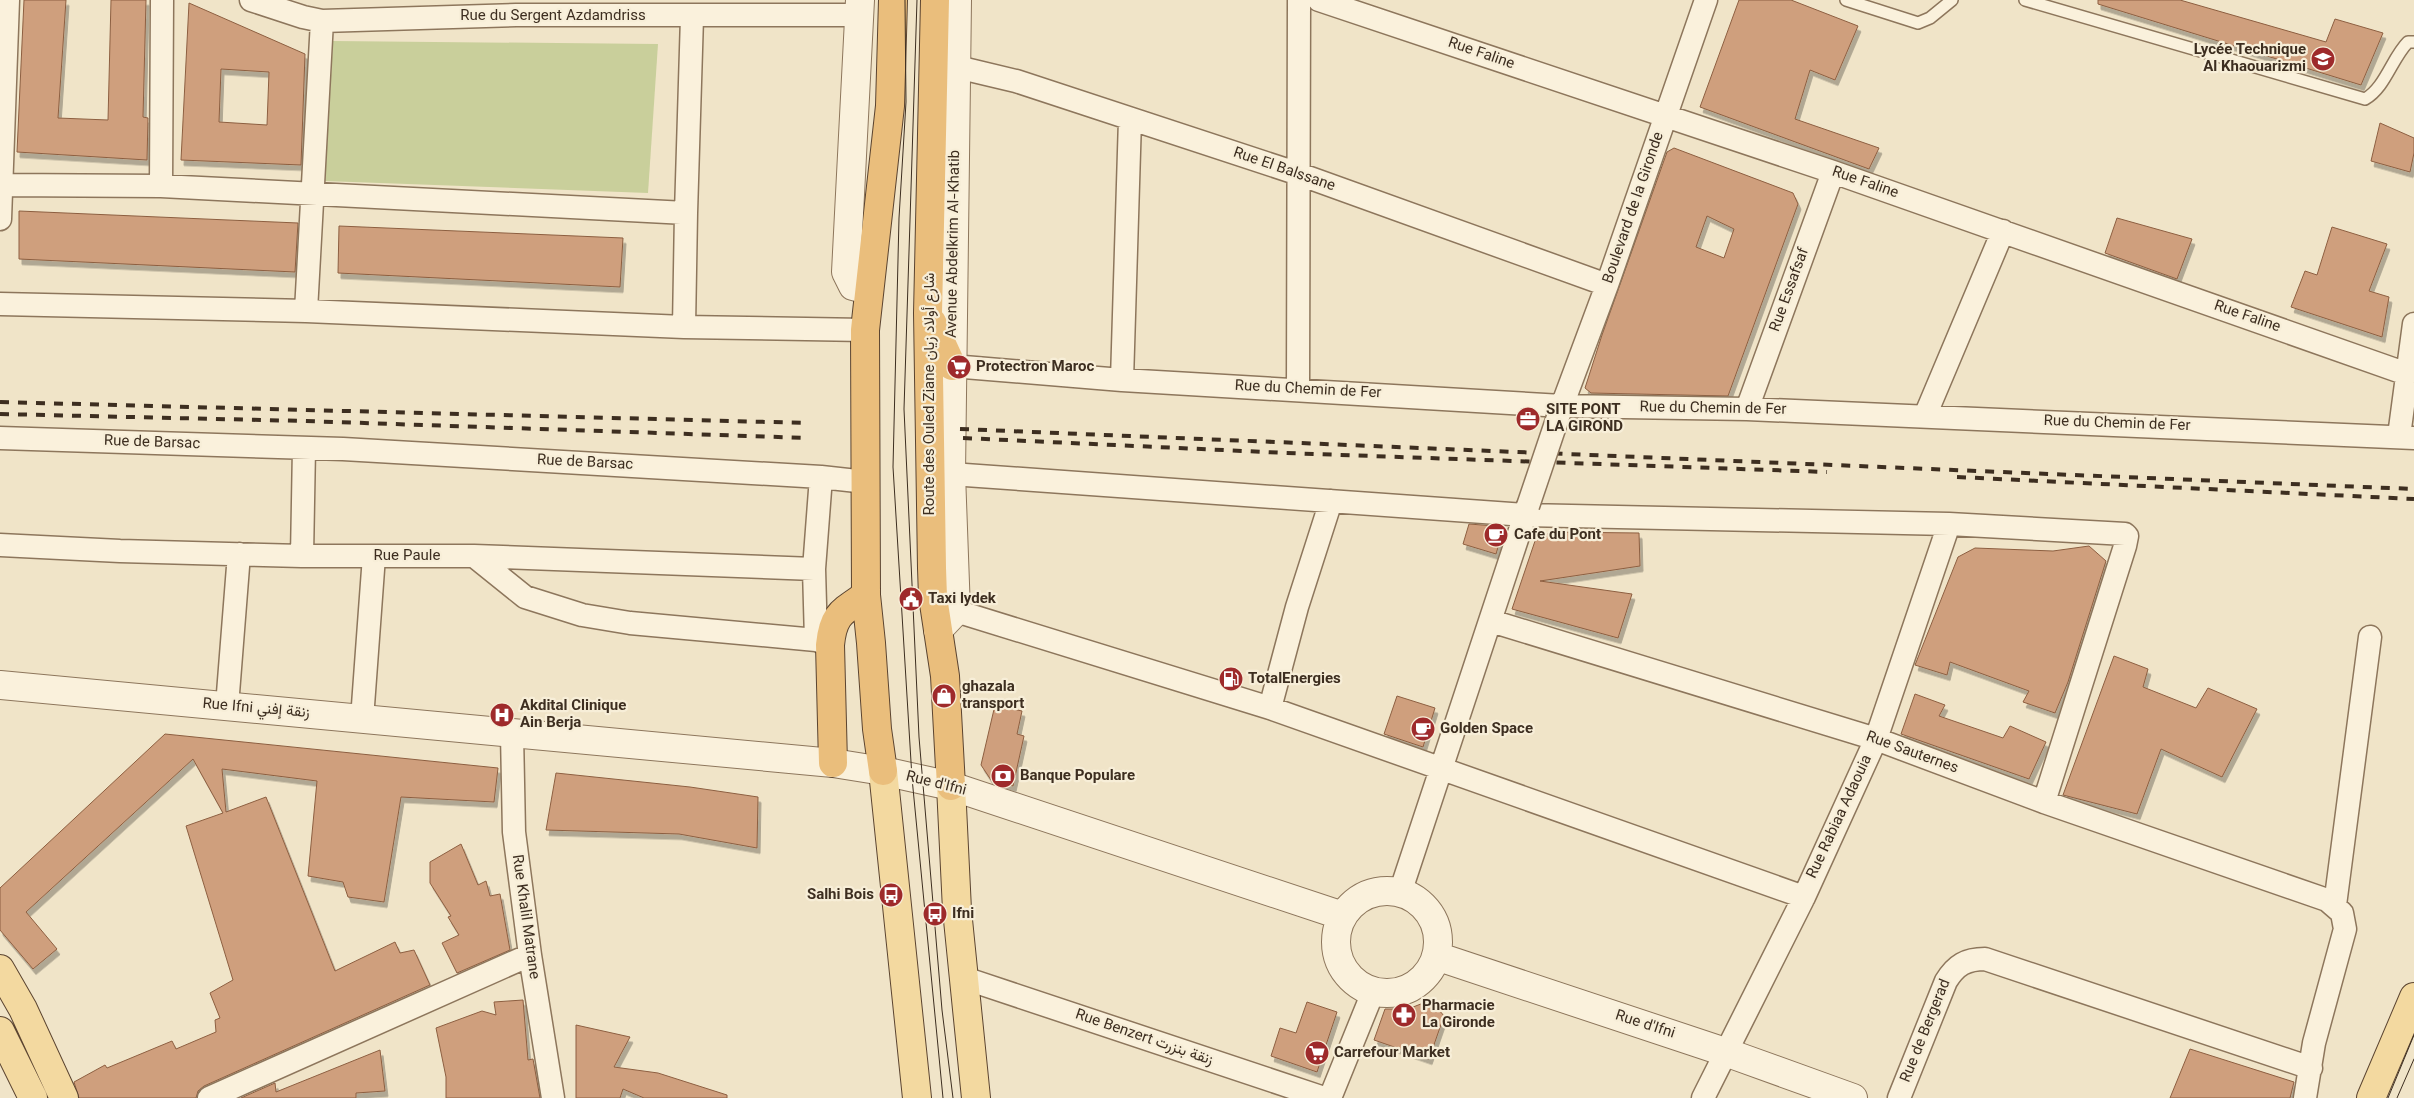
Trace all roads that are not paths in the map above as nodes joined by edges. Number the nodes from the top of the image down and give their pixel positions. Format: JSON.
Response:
{"nodes":[{"id":1,"x":8,"y":0,"type":"edge"},
{"id":2,"x":162,"y":0,"type":"edge"},
{"id":3,"x":251,"y":0,"type":"edge"},
{"id":4,"x":893,"y":0,"type":"edge"},
{"id":5,"x":935,"y":0,"type":"edge"},
{"id":6,"x":957,"y":0,"type":"edge"},
{"id":7,"x":1299,"y":0,"type":"edge"},
{"id":8,"x":1319,"y":0,"type":"edge"},
{"id":9,"x":1706,"y":0,"type":"edge"},
{"id":10,"x":1846,"y":0,"type":"edge"},
{"id":11,"x":1952,"y":0,"type":"edge"},
{"id":12,"x":2025,"y":0,"type":"edge"},
{"id":13,"x":515,"y":7,"type":"edge"},
{"id":14,"x":859,"y":8,"type":"edge"},
{"id":15,"x":336,"y":14,"type":"edge"},
{"id":16,"x":692,"y":17,"type":"junction"},
{"id":17,"x":2414,"y":42,"type":"edge"},
{"id":18,"x":957,"y":67,"type":"junction"},
{"id":19,"x":1665,"y":116,"type":"junction"},
{"id":20,"x":1130,"y":119,"type":"junction"},
{"id":21,"x":1833,"y":172,"type":"junction"},
{"id":22,"x":1299,"y":174,"type":"junction"},
{"id":23,"x":2,"y":185,"type":"junction"},
{"id":24,"x":161,"y":186,"type":"junction"},
{"id":25,"x":312,"y":193,"type":"junction"},
{"id":26,"x":686,"y":213,"type":"junction"},
{"id":27,"x":0,"y":219,"type":"edge"},
{"id":28,"x":2003,"y":231,"type":"junction"},
{"id":29,"x":1607,"y":285,"type":"junction"},
{"id":30,"x":868,"y":290,"type":"junction"},
{"id":31,"x":0,"y":304,"type":"edge"},
{"id":32,"x":306,"y":311,"type":"junction"},
{"id":33,"x":928,"y":312,"type":"junction"},
{"id":34,"x":2414,"y":324,"type":"edge"},
{"id":35,"x":684,"y":327,"type":"junction"},
{"id":36,"x":865,"y":330,"type":"junction"},
{"id":37,"x":952,"y":366,"type":"junction"},
{"id":38,"x":2407,"y":374,"type":"junction"},
{"id":39,"x":1122,"y":380,"type":"junction"},
{"id":40,"x":1298,"y":389,"type":"junction"},
{"id":41,"x":1747,"y":409,"type":"junction"},
{"id":42,"x":1561,"y":410,"type":"junction"},
{"id":43,"x":1925,"y":416,"type":"junction"},
{"id":44,"x":2407,"y":437,"type":"edge"},
{"id":45,"x":0,"y":438,"type":"edge"},
{"id":46,"x":304,"y":448,"type":"junction"},
{"id":47,"x":951,"y":474,"type":"junction"},
{"id":48,"x":821,"y":478,"type":"junction"},
{"id":49,"x":866,"y":482,"type":"junction"},
{"id":50,"x":1332,"y":501,"type":"junction"},
{"id":51,"x":1527,"y":510,"type":"junction"},
{"id":52,"x":1948,"y":524,"type":"junction"},
{"id":53,"x":0,"y":545,"type":"edge"},
{"id":54,"x":239,"y":554,"type":"junction"},
{"id":55,"x":302,"y":556,"type":"junction"},
{"id":56,"x":374,"y":556,"type":"junction"},
{"id":57,"x":474,"y":556,"type":"junction"},
{"id":58,"x":814,"y":569,"type":"junction"},
{"id":59,"x":866,"y":595,"type":"junction"},
{"id":60,"x":956,"y":611,"type":"junction"},
{"id":61,"x":1491,"y":620,"type":"junction"},
{"id":62,"x":938,"y":630,"type":"junction"},
{"id":63,"x":2370,"y":637,"type":"dead end"},
{"id":64,"x":823,"y":642,"type":"junction"},
{"id":65,"x":0,"y":685,"type":"edge"},
{"id":66,"x":226,"y":706,"type":"junction"},
{"id":67,"x":1270,"y":708,"type":"junction"},
{"id":68,"x":362,"y":719,"type":"junction"},
{"id":69,"x":512,"y":734,"type":"junction"},
{"id":70,"x":1876,"y":739,"type":"junction"},
{"id":71,"x":833,"y":763,"type":"junction"},
{"id":72,"x":1440,"y":767,"type":"junction"},
{"id":73,"x":883,"y":771,"type":"junction"},
{"id":74,"x":951,"y":786,"type":"junction"},
{"id":75,"x":2044,"y":802,"type":"junction"},
{"id":76,"x":1400,"y":893,"type":"junction"},
{"id":77,"x":1804,"y":896,"type":"junction"},
{"id":78,"x":2331,"y":903,"type":"junction"},
{"id":79,"x":1343,"y":916,"type":"junction"},
{"id":80,"x":530,"y":955,"type":"junction"},
{"id":81,"x":1436,"y":956,"type":"junction"},
{"id":82,"x":0,"y":969,"type":"edge"},
{"id":83,"x":964,"y":978,"type":"junction"},
{"id":84,"x":1373,"y":992,"type":"junction"},
{"id":85,"x":2414,"y":997,"type":"edge"},
{"id":86,"x":0,"y":1031,"type":"edge"},
{"id":87,"x":1728,"y":1053,"type":"junction"},
{"id":88,"x":2311,"y":1068,"type":"junction"},
{"id":89,"x":33,"y":1098,"type":"edge"},
{"id":90,"x":64,"y":1098,"type":"edge"},
{"id":91,"x":208,"y":1098,"type":"edge"},
{"id":92,"x":553,"y":1098,"type":"edge"},
{"id":93,"x":917,"y":1098,"type":"edge"},
{"id":94,"x":976,"y":1098,"type":"edge"},
{"id":95,"x":1324,"y":1098,"type":"edge"},
{"id":96,"x":1330,"y":1098,"type":"edge"},
{"id":97,"x":1703,"y":1098,"type":"edge"},
{"id":98,"x":1853,"y":1098,"type":"edge"},
{"id":99,"x":1899,"y":1098,"type":"edge"},
{"id":100,"x":2305,"y":1098,"type":"edge"},
{"id":101,"x":2371,"y":1098,"type":"edge"}],
"edges":[{"from":1,"to":23,"type":"street"},
{"from":2,"to":24,"type":"street"},
{"from":3,"to":15,"type":"street","name":"Rue du Sergent Azdamdriss"},
{"from":4,"to":30,"type":"highway"},
{"from":5,"to":33,"type":"highway","name":"Route des Ouled Ziane شارع أولاد زيان"},
{"from":6,"to":18,"type":"street","name":"Avenue Abdelkrim Al-Khatib"},
{"from":7,"to":22,"type":"street"},
{"from":8,"to":19,"type":"street","name":"Rue Faline"},
{"from":9,"to":19,"type":"street","name":"Boulevard de la Gironde"},
{"from":10,"to":11,"type":"lane"},
{"from":12,"to":17,"type":"lane"},
{"from":13,"to":15,"type":"street","name":"Rue du Sergent Azdamdriss"},
{"from":13,"to":16,"type":"street","name":"Rue du Sergent Azdamdriss"},
{"from":14,"to":16,"type":"street","name":"Rue du Sergent Azdamdriss"},
{"from":14,"to":30,"type":"street"},
{"from":15,"to":25,"type":"street"},
{"from":16,"to":26,"type":"street"},
{"from":18,"to":20,"type":"street","name":"Rue El Balssane"},
{"from":18,"to":37,"type":"street","name":"Avenue Abdelkrim Al-Khatib"},
{"from":19,"to":21,"type":"street","name":"Rue Faline"},
{"from":19,"to":29,"type":"street","name":"Boulevard de la Gironde"},
{"from":20,"to":22,"type":"street","name":"Rue El Balssane"},
{"from":20,"to":39,"type":"street"},
{"from":21,"to":28,"type":"street","name":"Rue Faline"},
{"from":21,"to":41,"type":"street","name":"Rue Essafsaf"},
{"from":22,"to":29,"type":"street","name":"Rue El Balssane"},
{"from":22,"to":40,"type":"street"},
{"from":23,"to":24,"type":"street"},
{"from":23,"to":27,"type":"street"},
{"from":24,"to":25,"type":"street"},
{"from":25,"to":26,"type":"street"},
{"from":25,"to":32,"type":"street"},
{"from":26,"to":35,"type":"street"},
{"from":28,"to":38,"type":"street","name":"Rue Faline"},
{"from":28,"to":43,"type":"street"},
{"from":29,"to":42,"type":"street","name":"Boulevard de la Gironde"},
{"from":30,"to":36,"type":"highway"},
{"from":31,"to":32,"type":"street"},
{"from":32,"to":35,"type":"street"},
{"from":33,"to":37,"type":"highway"},
{"from":33,"to":62,"type":"highway","name":"Route des Ouled Ziane شارع أولاد زيان"},
{"from":34,"to":38,"type":"street"},
{"from":35,"to":36,"type":"street"},
{"from":36,"to":49,"type":"highway"},
{"from":37,"to":39,"type":"street","name":"Rue du Chemin de Fer"},
{"from":37,"to":47,"type":"street","name":"Avenue Abdelkrim Al-Khatib"},
{"from":38,"to":44,"type":"street"},
{"from":39,"to":40,"type":"street","name":"Rue du Chemin de Fer"},
{"from":40,"to":42,"type":"street","name":"Rue du Chemin de Fer"},
{"from":41,"to":42,"type":"street","name":"Rue du Chemin de Fer"},
{"from":41,"to":43,"type":"street","name":"Rue du Chemin de Fer"},
{"from":42,"to":51,"type":"street","name":"Boulevard de la Gironde","bridge":true},
{"from":43,"to":44,"type":"street","name":"Rue du Chemin de Fer"},
{"from":45,"to":46,"type":"street","name":"Rue de Barsac"},
{"from":46,"to":48,"type":"street","name":"Rue de Barsac"},
{"from":46,"to":55,"type":"street"},
{"from":47,"to":50,"type":"street"},
{"from":47,"to":60,"type":"street","name":"Avenue Abdelkrim Al-Khatib"},
{"from":48,"to":49,"type":"street","name":"Rue de Barsac"},
{"from":48,"to":58,"type":"street"},
{"from":49,"to":59,"type":"highway"},
{"from":50,"to":51,"type":"street"},
{"from":50,"to":67,"type":"street"},
{"from":51,"to":52,"type":"street"},
{"from":51,"to":61,"type":"street"},
{"from":52,"to":70,"type":"street","name":"Rue Rabiaa Adaouia"},
{"from":52,"to":75,"type":"street"},
{"from":53,"to":54,"type":"street","name":"Rue Paule"},
{"from":54,"to":55,"type":"street","name":"Rue Paule"},
{"from":54,"to":66,"type":"street"},
{"from":55,"to":56,"type":"street","name":"Rue Paule"},
{"from":56,"to":57,"type":"street","name":"Rue Paule"},
{"from":56,"to":68,"type":"street"},
{"from":57,"to":58,"type":"street","name":"Rue Paule"},
{"from":57,"to":64,"type":"street"},
{"from":58,"to":64,"type":"street"},
{"from":59,"to":64,"type":"highway"},
{"from":59,"to":73,"type":"highway"},
{"from":60,"to":62,"type":"street"},
{"from":60,"to":67,"type":"street"},
{"from":61,"to":70,"type":"street","name":"Rue Sauternes"},
{"from":61,"to":72,"type":"street"},
{"from":62,"to":74,"type":"highway","name":"Route des Ouled Ziane شارع أولاد زيان"},
{"from":63,"to":78,"type":"street"},
{"from":64,"to":71,"type":"highway"},
{"from":65,"to":66,"type":"street","name":"Rue Ifni زنقة إفني"},
{"from":66,"to":68,"type":"street","name":"Rue Ifni زنقة إفني"},
{"from":67,"to":72,"type":"street"},
{"from":68,"to":69,"type":"street","name":"Rue Ifni زنقة إفني"},
{"from":69,"to":71,"type":"street","name":"Rue d'Ifni"},
{"from":69,"to":80,"type":"street","name":"Rue Khalil Matrane"},
{"from":70,"to":75,"type":"street","name":"Rue Sauternes"},
{"from":70,"to":77,"type":"street","name":"Rue Rabiaa Adaouia"},
{"from":71,"to":73,"type":"street","name":"Rue d'Ifni"},
{"from":72,"to":76,"type":"street"},
{"from":72,"to":77,"type":"street"},
{"from":73,"to":74,"type":"street","name":"Rue d'Ifni"},
{"from":73,"to":93,"type":"main road"},
{"from":74,"to":79,"type":"street","name":"Rue d'Ifni"},
{"from":74,"to":83,"type":"main road"},
{"from":75,"to":78,"type":"street","name":"Rue Sauternes"},
{"from":76,"to":79,"type":"street"},
{"from":76,"to":81,"type":"street"},
{"from":77,"to":87,"type":"street","name":"Rue Rabiaa Adaouia"},
{"from":78,"to":88,"type":"street"},
{"from":79,"to":84,"type":"street"},
{"from":80,"to":91,"type":"street"},
{"from":80,"to":92,"type":"street","name":"Rue Khalil Matrane"},
{"from":81,"to":84,"type":"street"},
{"from":81,"to":87,"type":"street","name":"Rue d'Ifni"},
{"from":82,"to":90,"type":"main road"},
{"from":83,"to":94,"type":"main road"},
{"from":83,"to":95,"type":"street","name":"Rue Benzert زنقة بنزرت"},
{"from":84,"to":96,"type":"street"},
{"from":85,"to":101,"type":"main road"},
{"from":86,"to":89,"type":"main road"},
{"from":87,"to":97,"type":"street","name":"Rue Rabiaa Adaouia"},
{"from":87,"to":98,"type":"street","name":"Rue d'Ifni"},
{"from":88,"to":99,"type":"street","name":"Rue de Bergerad"},
{"from":88,"to":100,"type":"street"}]}
